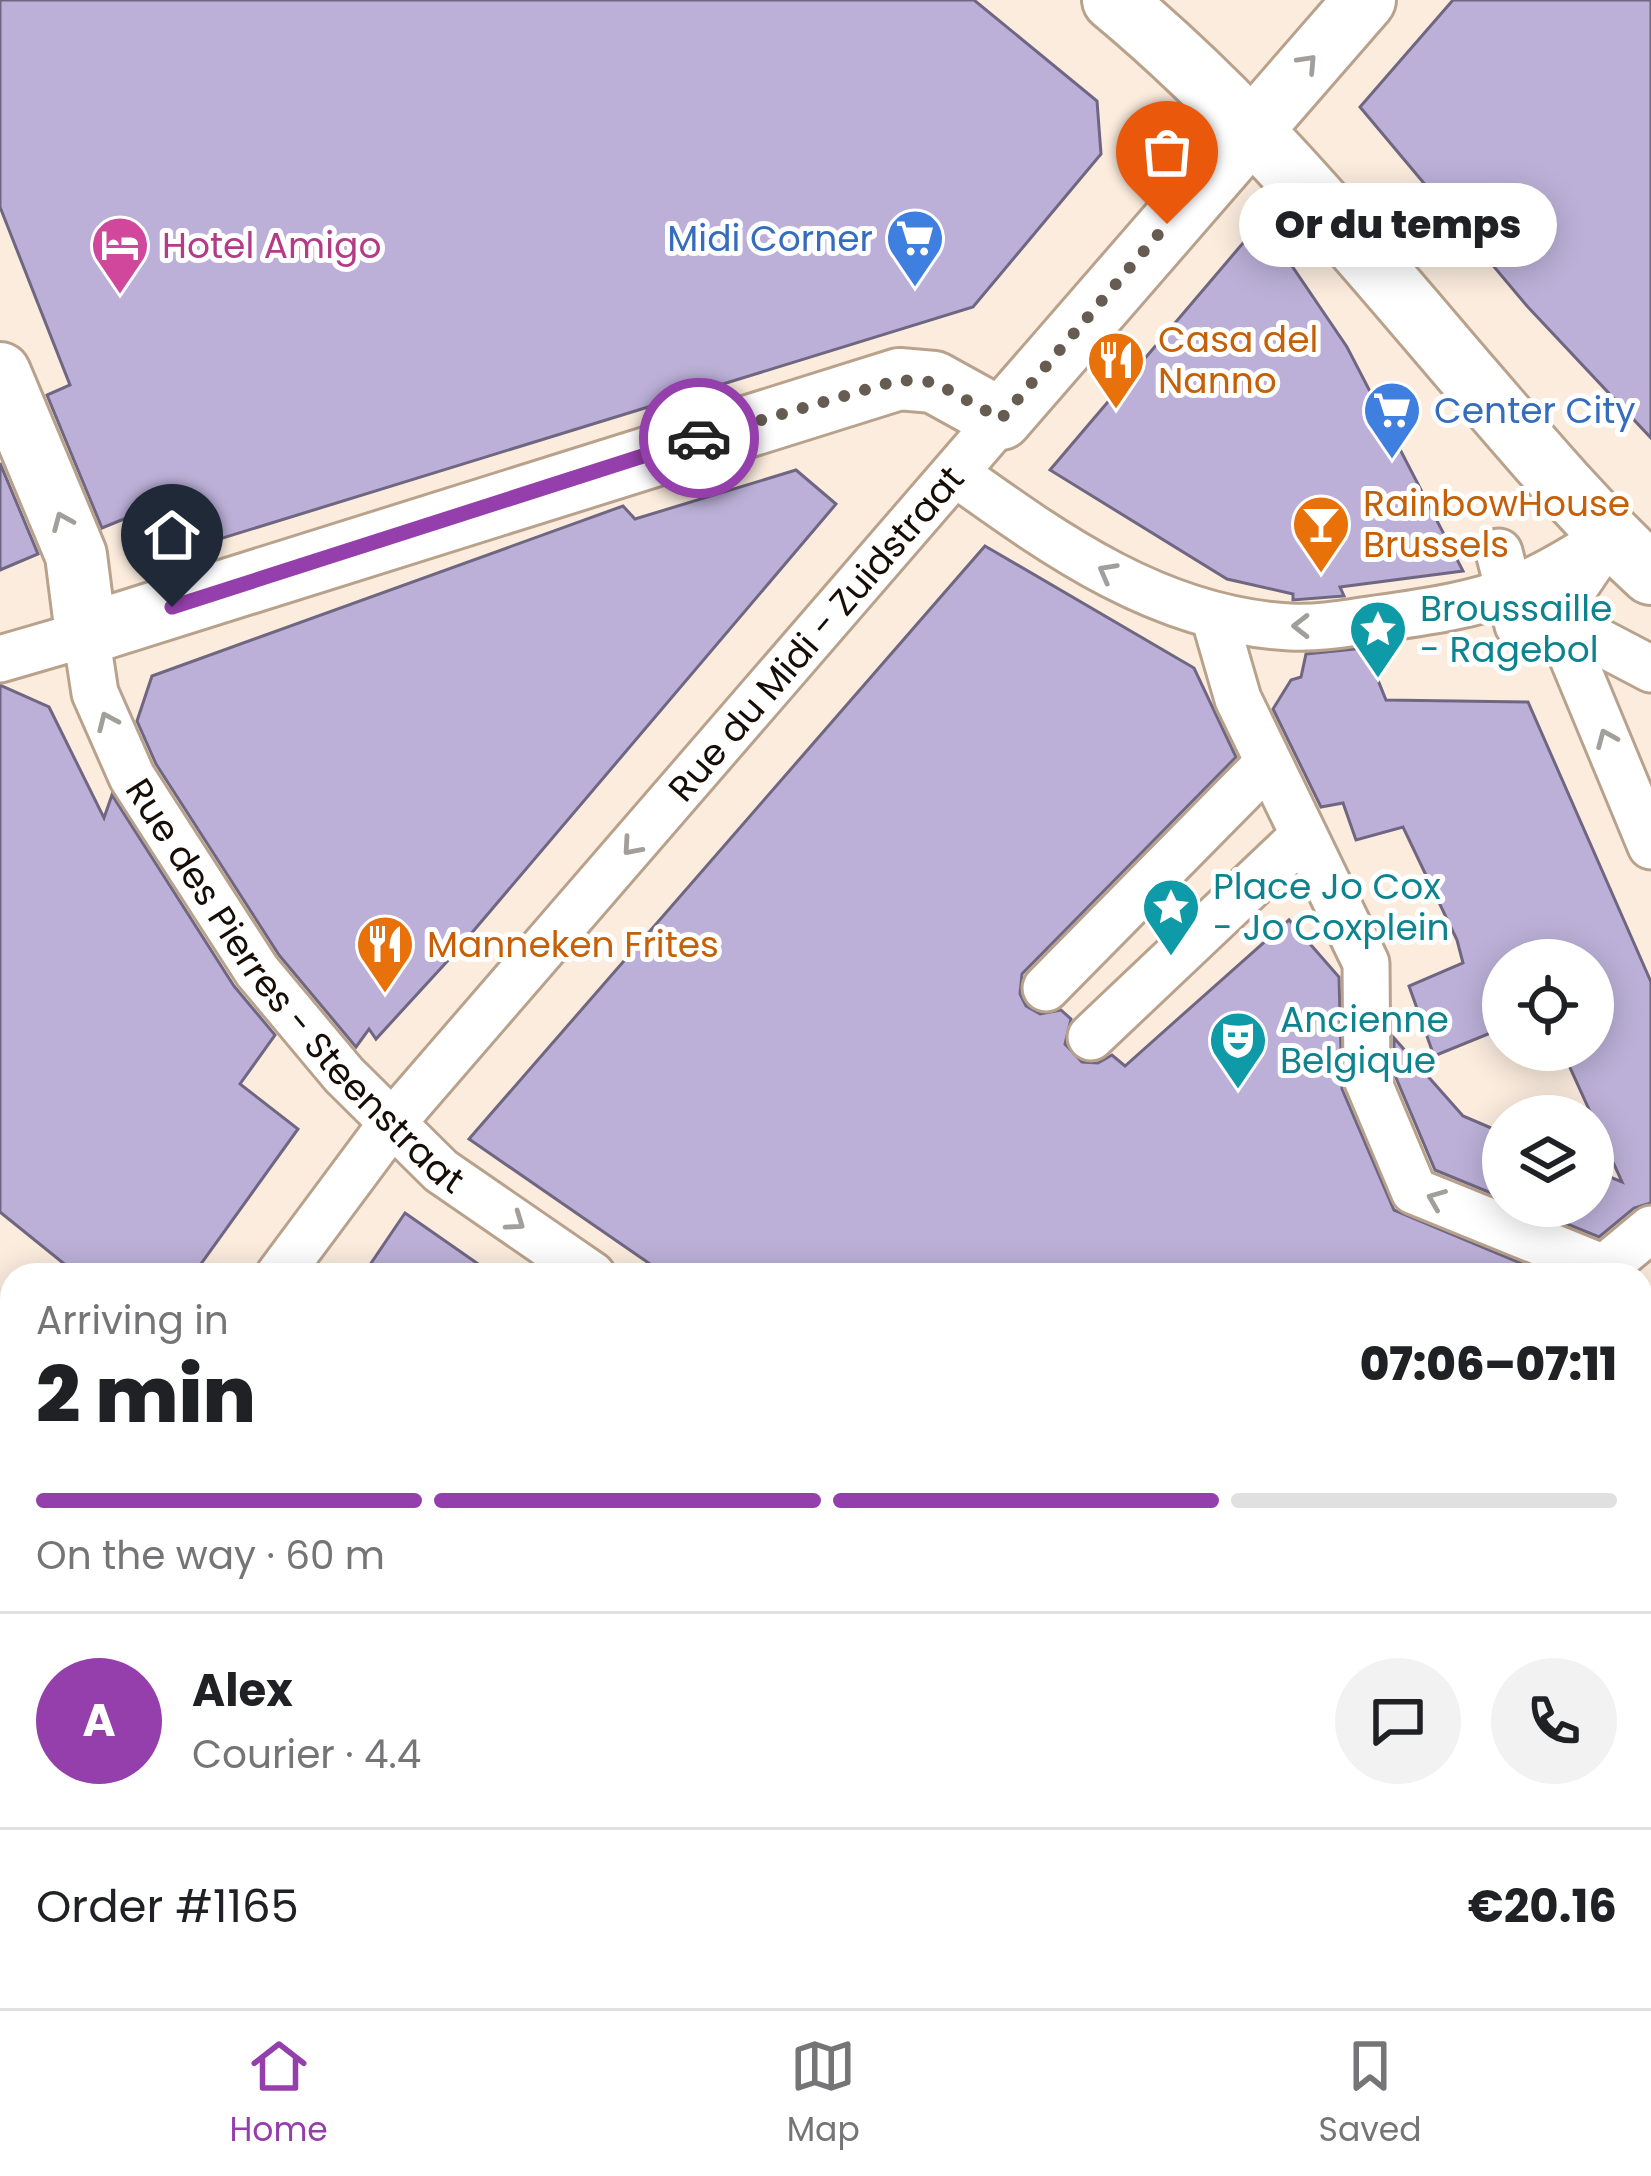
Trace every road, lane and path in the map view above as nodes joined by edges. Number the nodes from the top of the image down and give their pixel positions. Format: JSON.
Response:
{"nodes":[{"id":1,"x":1113,"y":0,"type":"edge"},
{"id":2,"x":1365,"y":0,"type":"edge"},
{"id":3,"x":1251,"y":126,"type":"junction"},
{"id":4,"x":0,"y":374,"type":"edge"},
{"id":5,"x":1001,"y":419,"type":"junction"},
{"id":6,"x":955,"y":472,"type":"junction"},
{"id":7,"x":1630,"y":555,"type":"edge"},
{"id":8,"x":1505,"y":572,"type":"junction"},
{"id":9,"x":1214,"y":616,"type":"junction"},
{"id":10,"x":86,"y":634,"type":"junction"},
{"id":11,"x":1563,"y":634,"type":"junction"},
{"id":12,"x":0,"y":659,"type":"edge"},
{"id":13,"x":1651,"y":670,"type":"edge"},
{"id":14,"x":1267,"y":764,"type":"junction"},
{"id":15,"x":1302,"y":837,"type":"junction"},
{"id":16,"x":1651,"y":846,"type":"edge"},
{"id":17,"x":1046,"y":988,"type":"dead end"},
{"id":18,"x":1091,"y":1037,"type":"dead end"},
{"id":19,"x":392,"y":1123,"type":"junction"},
{"id":20,"x":1651,"y":1229,"type":"edge"},
{"id":21,"x":288,"y":1263,"type":"edge"},
{"id":22,"x":575,"y":1263,"type":"edge"},
{"id":23,"x":1592,"y":1263,"type":"edge"},
{"id":24,"x":1610,"y":1263,"type":"edge"}],
"edges":[{"from":1,"to":3,"type":"street"},
{"from":3,"to":2,"type":"street","name":"Rue du Midi - Zuidstraat","one_way":true},
{"from":3,"to":5,"type":"street","name":"Rue du Midi - Zuidstraat"},
{"from":3,"to":7,"type":"street"},
{"from":10,"to":4,"type":"street","one_way":true},
{"from":5,"to":6,"type":"street","name":"Rue du Midi - Zuidstraat"},
{"from":5,"to":10,"type":"street"},
{"from":9,"to":6,"type":"street","one_way":true},
{"from":6,"to":19,"type":"street","name":"Rue du Midi - Zuidstraat","one_way":true},
{"from":7,"to":8,"type":"street"},
{"from":7,"to":11,"type":"street"},
{"from":8,"to":9,"type":"street","one_way":true},
{"from":8,"to":11,"type":"street"},
{"from":9,"to":14,"type":"street"},
{"from":10,"to":12,"type":"street"},
{"from":19,"to":10,"type":"street","name":"Rue des Pierres - Steenstraat","one_way":true},
{"from":11,"to":13,"type":"street"},
{"from":16,"to":11,"type":"street","one_way":true},
{"from":14,"to":15,"type":"street"},
{"from":14,"to":17,"type":"street"},
{"from":15,"to":18,"type":"street"},
{"from":23,"to":15,"type":"street","one_way":true},
{"from":19,"to":21,"type":"street","name":"Rue du Midi - Zuidstraat"},
{"from":19,"to":22,"type":"street","name":"Rue des Pierres - Steenstraat","one_way":true},
{"from":20,"to":24,"type":"street","one_way":true}]}
